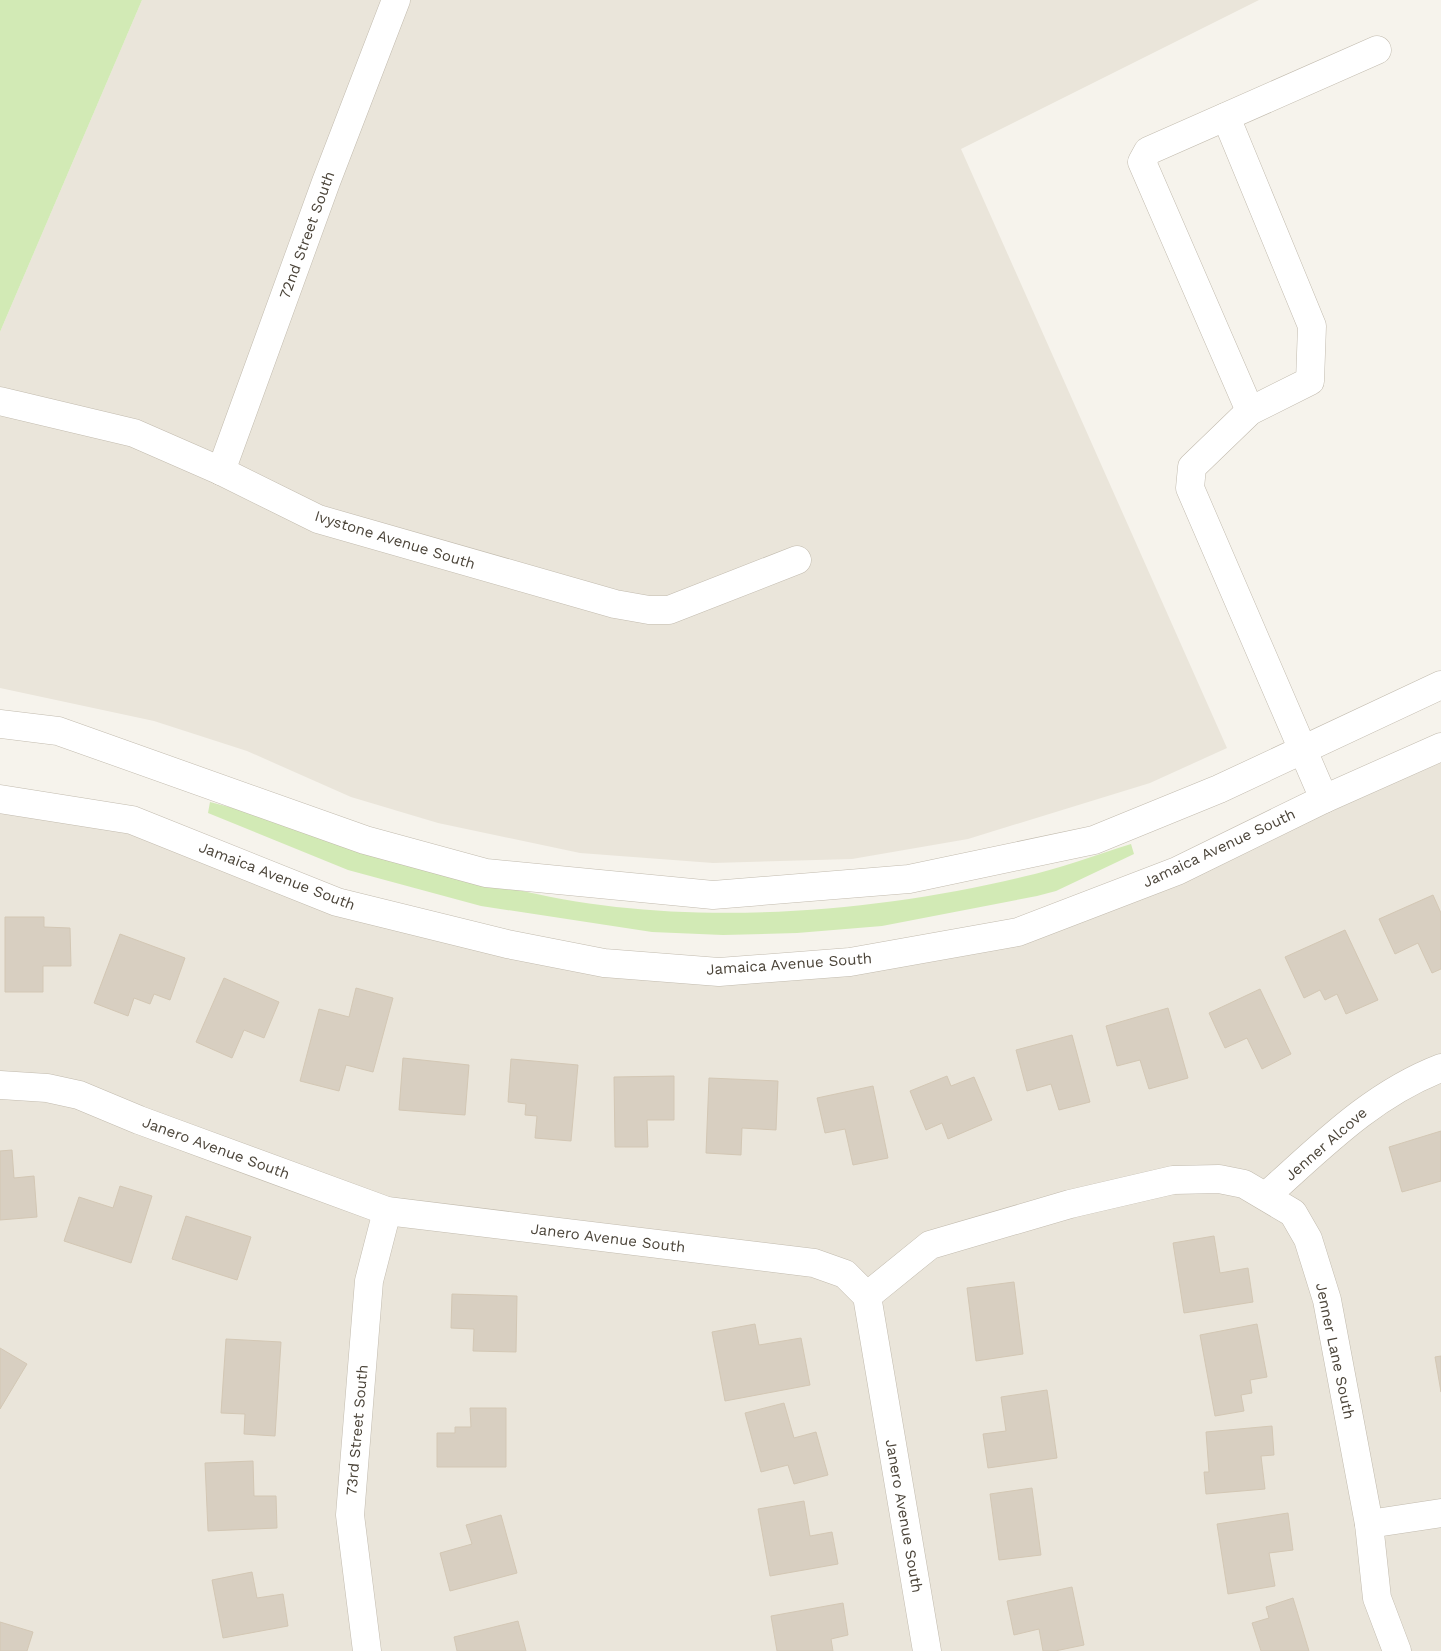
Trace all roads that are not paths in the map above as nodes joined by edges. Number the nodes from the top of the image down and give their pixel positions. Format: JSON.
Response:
{"nodes":[{"id":1,"x":396,"y":0,"type":"edge"},
{"id":2,"x":1377,"y":50,"type":"dead end"},
{"id":3,"x":1226,"y":117,"type":"junction"},
{"id":4,"x":0,"y":401,"type":"edge"},
{"id":5,"x":1250,"y":411,"type":"junction"},
{"id":6,"x":221,"y":471,"type":"junction"},
{"id":7,"x":797,"y":560,"type":"dead end"},
{"id":8,"x":1441,"y":685,"type":"edge"},
{"id":9,"x":0,"y":724,"type":"edge"},
{"id":10,"x":1441,"y":747,"type":"edge"},
{"id":11,"x":1302,"y":750,"type":"junction"},
{"id":12,"x":0,"y":799,"type":"edge"},
{"id":13,"x":1324,"y":799,"type":"junction"},
{"id":14,"x":1441,"y":1068,"type":"edge"},
{"id":15,"x":0,"y":1085,"type":"edge"},
{"id":16,"x":1266,"y":1196,"type":"junction"},
{"id":17,"x":388,"y":1211,"type":"junction"},
{"id":18,"x":866,"y":1296,"type":"junction"},
{"id":19,"x":1441,"y":1513,"type":"edge"},
{"id":20,"x":1369,"y":1524,"type":"junction"},
{"id":21,"x":367,"y":1651,"type":"edge"},
{"id":22,"x":927,"y":1651,"type":"edge"},
{"id":23,"x":1396,"y":1651,"type":"edge"}],
"edges":[{"from":1,"to":6,"type":"street","name":"72nd Street South"},
{"from":2,"to":3,"type":"street"},
{"from":3,"to":5,"type":"street"},
{"from":3,"to":5,"type":"street"},
{"from":4,"to":6,"type":"street","name":"Ivystone Avenue South"},
{"from":5,"to":11,"type":"street"},
{"from":6,"to":7,"type":"street","name":"Ivystone Avenue South"},
{"from":8,"to":11,"type":"street"},
{"from":9,"to":11,"type":"street"},
{"from":10,"to":13,"type":"street","name":"Jamaica Avenue South"},
{"from":11,"to":13,"type":"street"},
{"from":12,"to":13,"type":"street","name":"Jamaica Avenue South"},
{"from":14,"to":16,"type":"street","name":"Jenner Alcove"},
{"from":15,"to":17,"type":"street","name":"Janero Avenue South"},
{"from":16,"to":18,"type":"street","name":"Jenner Lane South"},
{"from":16,"to":20,"type":"street","name":"Jenner Lane South"},
{"from":17,"to":18,"type":"street","name":"Janero Avenue South"},
{"from":17,"to":21,"type":"street","name":"73rd Street South"},
{"from":18,"to":22,"type":"street","name":"Janero Avenue South"},
{"from":19,"to":20,"type":"street"},
{"from":20,"to":23,"type":"street","name":"Jenner Lane South"}]}
